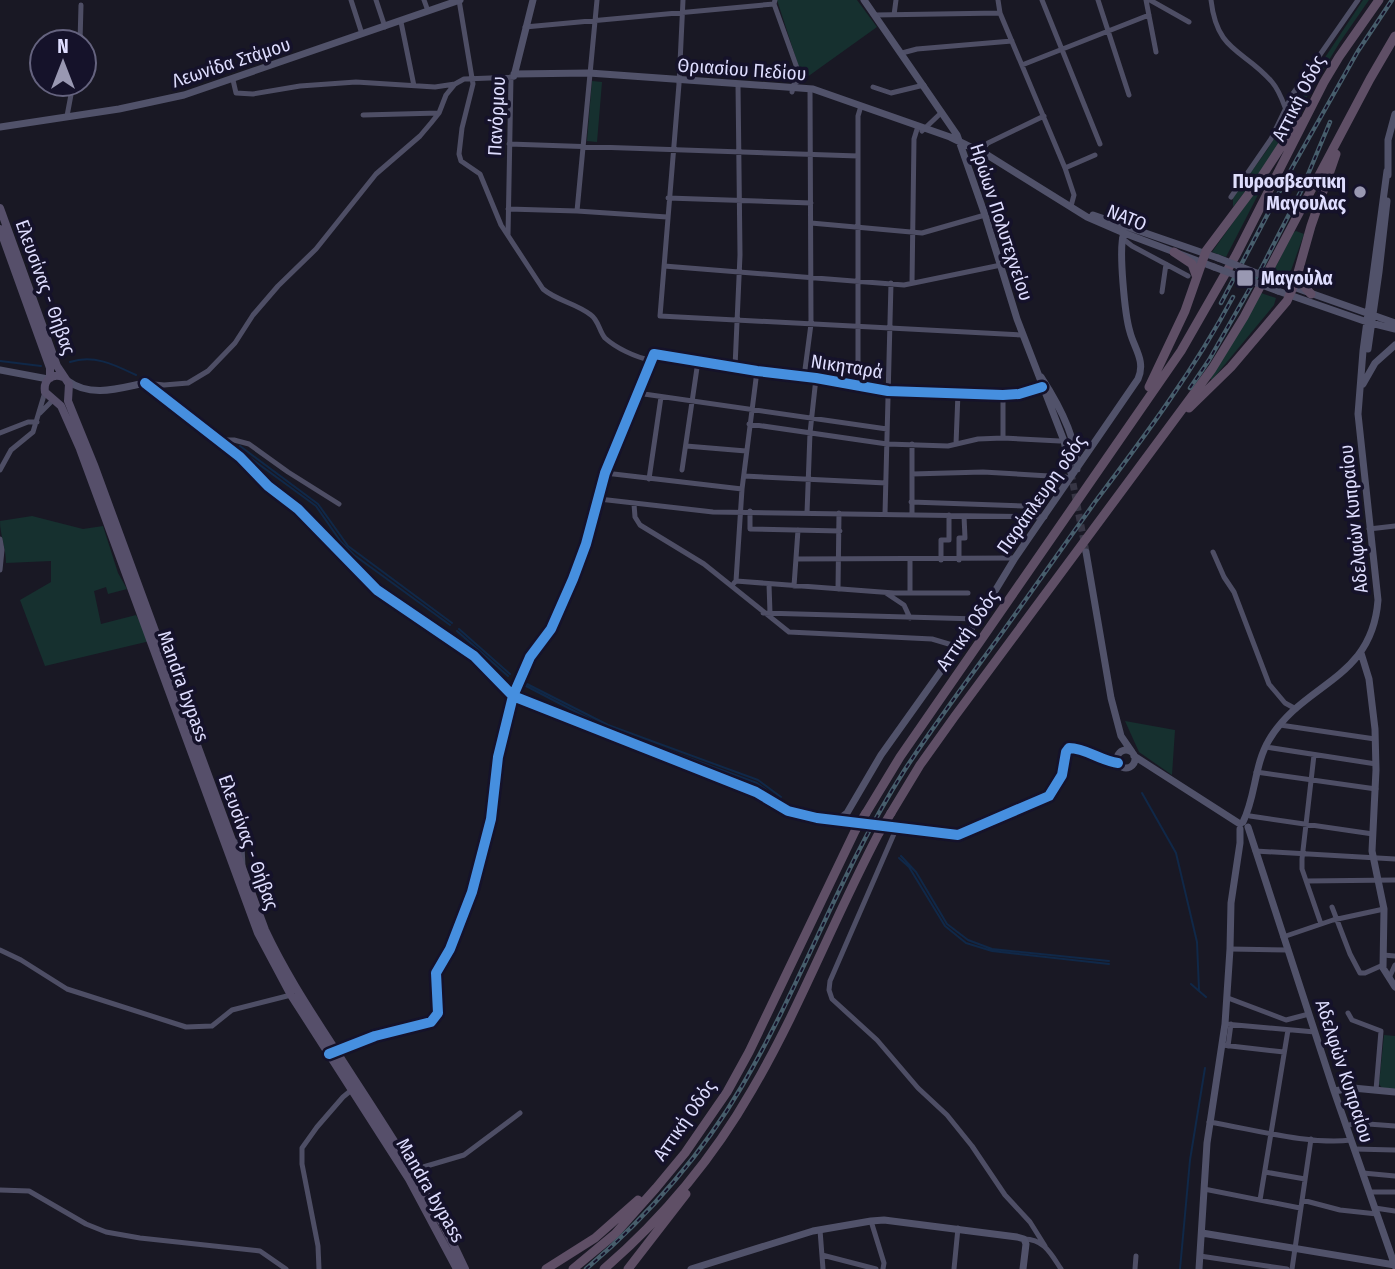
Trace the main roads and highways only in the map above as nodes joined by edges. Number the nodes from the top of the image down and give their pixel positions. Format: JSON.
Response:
{"nodes":[{"id":1,"x":459,"y":0,"type":"edge"},
{"id":2,"x":533,"y":0,"type":"edge"},
{"id":3,"x":864,"y":0,"type":"edge"},
{"id":4,"x":1380,"y":0,"type":"edge"},
{"id":5,"x":1395,"y":36,"type":"edge"},
{"id":6,"x":513,"y":76,"type":"joint"},
{"id":7,"x":1358,"y":101,"type":"junction"},
{"id":8,"x":1310,"y":110,"type":"junction"},
{"id":9,"x":1395,"y":114,"type":"edge"},
{"id":10,"x":2,"y":126,"type":"edge"},
{"id":11,"x":959,"y":141,"type":"junction"},
{"id":12,"x":1387,"y":170,"type":"junction"},
{"id":13,"x":0,"y":208,"type":"edge"},
{"id":14,"x":1083,"y":213,"type":"junction"},
{"id":15,"x":0,"y":229,"type":"edge"},
{"id":16,"x":1123,"y":236,"type":"junction"},
{"id":17,"x":1174,"y":252,"type":"junction"},
{"id":18,"x":1203,"y":258,"type":"junction"},
{"id":19,"x":1299,"y":269,"type":"junction"},
{"id":20,"x":1192,"y":277,"type":"junction"},
{"id":21,"x":1280,"y":287,"type":"junction"},
{"id":22,"x":1292,"y":291,"type":"junction"},
{"id":23,"x":1311,"y":294,"type":"junction"},
{"id":24,"x":1370,"y":302,"type":"junction"},
{"id":25,"x":1355,"y":310,"type":"junction"},
{"id":26,"x":1370,"y":319,"type":"junction"},
{"id":27,"x":1395,"y":323,"type":"edge"},
{"id":28,"x":1395,"y":329,"type":"edge"},
{"id":29,"x":1395,"y":345,"type":"edge"},
{"id":30,"x":0,"y":370,"type":"edge"},
{"id":31,"x":1036,"y":370,"type":"junction"},
{"id":32,"x":15,"y":373,"type":"junction"},
{"id":33,"x":49,"y":378,"type":"junction"},
{"id":34,"x":65,"y":379,"type":"junction"},
{"id":35,"x":1042,"y":387,"type":"junction"},
{"id":36,"x":90,"y":389,"type":"junction"},
{"id":37,"x":45,"y":390,"type":"junction"},
{"id":38,"x":1360,"y":391,"type":"junction"},
{"id":39,"x":68,"y":394,"type":"junction"},
{"id":40,"x":55,"y":400,"type":"junction"},
{"id":41,"x":1181,"y":412,"type":"junction"},
{"id":42,"x":1127,"y":428,"type":"junction"},
{"id":43,"x":1075,"y":455,"type":"junction"},
{"id":44,"x":1084,"y":460,"type":"junction"},
{"id":45,"x":1071,"y":473,"type":"junction"},
{"id":46,"x":1065,"y":488,"type":"junction"},
{"id":47,"x":1086,"y":552,"type":"tunnel mouth"},
{"id":48,"x":1362,"y":653,"type":"junction"},
{"id":49,"x":1121,"y":736,"type":"junction"},
{"id":50,"x":1120,"y":753,"type":"junction"},
{"id":51,"x":1094,"y":755,"type":"junction"},
{"id":52,"x":1133,"y":758,"type":"junction"},
{"id":53,"x":1118,"y":763,"type":"junction"},
{"id":54,"x":836,"y":820,"type":"junction"},
{"id":55,"x":1245,"y":824,"type":"junction"},
{"id":56,"x":1240,"y":843,"type":"junction"},
{"id":57,"x":1254,"y":848,"type":"junction"},
{"id":58,"x":1395,"y":987,"type":"edge"},
{"id":59,"x":332,"y":1052,"type":"junction"},
{"id":60,"x":355,"y":1088,"type":"junction"},
{"id":61,"x":1334,"y":1091,"type":"junction"},
{"id":62,"x":1395,"y":1092,"type":"edge"},
{"id":63,"x":698,"y":1171,"type":"junction"},
{"id":64,"x":664,"y":1179,"type":"junction"},
{"id":65,"x":1202,"y":1233,"type":"junction"},
{"id":66,"x":1395,"y":1266,"type":"edge"},
{"id":67,"x":695,"y":1268,"type":"edge"},
{"id":68,"x":457,"y":1269,"type":"edge"},
{"id":69,"x":465,"y":1269,"type":"edge"},
{"id":70,"x":546,"y":1269,"type":"edge"},
{"id":71,"x":573,"y":1269,"type":"edge"},
{"id":72,"x":604,"y":1269,"type":"edge"},
{"id":73,"x":628,"y":1269,"type":"edge"},
{"id":74,"x":1023,"y":1269,"type":"edge"},
{"id":75,"x":1199,"y":1269,"type":"edge"}],
"edges":[{"from":1,"to":10,"type":"main road","name":"Λεωνίδα Στάμου"},
{"from":2,"to":6,"type":"main road","name":"Πανόρμου"},
{"from":3,"to":11,"type":"main road","name":"Ηρώων Πολυτεχνείου"},
{"from":4,"to":8,"type":"highway","name":"Αττική Οδός"},
{"from":5,"to":7,"type":"highway","name":"Αττική Οδός"},
{"from":6,"to":11,"type":"main road","name":"Θριασίου Πεδίου"},
{"from":7,"to":19,"type":"highway"},
{"from":7,"to":41,"type":"highway","name":"Αττική Οδός"},
{"from":8,"to":18,"type":"highway"},
{"from":8,"to":42,"type":"highway","name":"Αττική Οδός"},
{"from":9,"to":12,"type":"main road"},
{"from":11,"to":14,"type":"main road","name":"Θριασίου Πεδίου"},
{"from":11,"to":31,"type":"main road","name":"Ηρώων Πολυτεχνείου"},
{"from":12,"to":24,"type":"main road"},
{"from":12,"to":26,"type":"main road"},
{"from":13,"to":34,"type":"main road","name":"Ελευσίνας - Θήβας"},
{"from":14,"to":16,"type":"main road","name":"ΝΑΤΟ"},
{"from":14,"to":18,"type":"main road","name":"ΝΑΤΟ"},
{"from":15,"to":33,"type":"main road","name":"Ελευσίνας - Θήβας"},
{"from":16,"to":17,"type":"main road","name":"ΝΑΤΟ"},
{"from":16,"to":44,"type":"main road","name":"Παράπλευρη οδός"},
{"from":17,"to":18,"type":"main road","name":"ΝΑΤΟ"},
{"from":17,"to":20,"type":"highway"},
{"from":18,"to":20,"type":"highway"},
{"from":18,"to":21,"type":"main road","name":"ΝΑΤΟ","bridge":true},
{"from":18,"to":21,"type":"main road","name":"ΝΑΤΟ","bridge":true},
{"from":19,"to":22,"type":"highway"},
{"from":19,"to":23,"type":"highway"},
{"from":20,"to":42,"type":"highway"},
{"from":21,"to":22,"type":"main road","name":"ΝΑΤΟ"},
{"from":22,"to":23,"type":"main road","name":"ΝΑΤΟ"},
{"from":22,"to":26,"type":"main road","name":"ΝΑΤΟ"},
{"from":22,"to":41,"type":"highway"},
{"from":23,"to":25,"type":"main road","name":"ΝΑΤΟ"},
{"from":24,"to":25,"type":"main road"},
{"from":24,"to":26,"type":"main road"},
{"from":25,"to":26,"type":"main road","name":"ΝΑΤΟ"},
{"from":26,"to":27,"type":"main road","name":"ΝΑΤΟ"},
{"from":26,"to":28,"type":"main road","name":"ΝΑΤΟ"},
{"from":26,"to":38,"type":"main road","name":"Αδελφών Κυπραίου"},
{"from":29,"to":38,"type":"main road"},
{"from":30,"to":32,"type":"main road"},
{"from":31,"to":35,"type":"main road","name":"Ηρώων Πολυτεχνείου"},
{"from":31,"to":43,"type":"main road"},
{"from":32,"to":33,"type":"main road"},
{"from":32,"to":37,"type":"main road"},
{"from":33,"to":34,"type":"main road","name":"Ελευσίνας - Θήβας"},
{"from":33,"to":37,"type":"main road","name":"Ελευσίνας - Θήβας"},
{"from":34,"to":36,"type":"main road"},
{"from":34,"to":39,"type":"main road","name":"Ελευσίνας - Θήβας"},
{"from":35,"to":45,"type":"main road","name":"Ηρώων Πολυτεχνείου"},
{"from":35,"to":45,"type":"main road"},
{"from":36,"to":39,"type":"main road"},
{"from":36,"to":54,"type":"main road"},
{"from":37,"to":40,"type":"main road"},
{"from":38,"to":48,"type":"main road","name":"Αδελφών Κυπραίου"},
{"from":39,"to":40,"type":"main road"},
{"from":39,"to":59,"type":"main road","name":"Ελευσίνας - Θήβας"},
{"from":40,"to":59,"type":"main road","name":"Mandra bypass"},
{"from":41,"to":63,"type":"highway","name":"Αττική Οδός","bridge":true},
{"from":42,"to":64,"type":"highway","name":"Αττική Οδός","bridge":true},
{"from":43,"to":44,"type":"main road"},
{"from":43,"to":45,"type":"main road"},
{"from":44,"to":45,"type":"main road","name":"Παράπλευρη οδός"},
{"from":45,"to":46,"type":"main road"},
{"from":45,"to":46,"type":"main road","name":"Παράπλευρη οδός"},
{"from":46,"to":54,"type":"main road","name":"Παράπλευρη οδός"},
{"from":47,"to":49,"type":"main road"},
{"from":48,"to":55,"type":"main road","name":"Αδελφών Κυπραίου"},
{"from":48,"to":58,"type":"main road"},
{"from":49,"to":50,"type":"main road"},
{"from":49,"to":52,"type":"main road"},
{"from":50,"to":51,"type":"main road"},
{"from":50,"to":52,"type":"main road"},
{"from":50,"to":53,"type":"main road"},
{"from":51,"to":53,"type":"main road"},
{"from":51,"to":54,"type":"main road"},
{"from":52,"to":53,"type":"main road"},
{"from":52,"to":55,"type":"main road"},
{"from":55,"to":56,"type":"main road"},
{"from":55,"to":57,"type":"main road","name":"Αδελφών Κυπραίου"},
{"from":56,"to":57,"type":"main road"},
{"from":56,"to":65,"type":"main road"},
{"from":57,"to":61,"type":"main road","name":"Αδελφών Κυπραίου"},
{"from":59,"to":60,"type":"main road","name":"Mandra bypass"},
{"from":60,"to":68,"type":"main road","name":"Mandra bypass"},
{"from":60,"to":69,"type":"main road"},
{"from":61,"to":62,"type":"main road"},
{"from":61,"to":66,"type":"main road","name":"Αδελφών Κυπραίου"},
{"from":63,"to":72,"type":"highway","name":"Αττική Οδός"},
{"from":63,"to":73,"type":"highway"},
{"from":64,"to":70,"type":"highway"},
{"from":64,"to":71,"type":"highway","name":"Αττική Οδός"},
{"from":65,"to":66,"type":"main road"},
{"from":65,"to":75,"type":"main road"},
{"from":67,"to":74,"type":"main road"}]}
